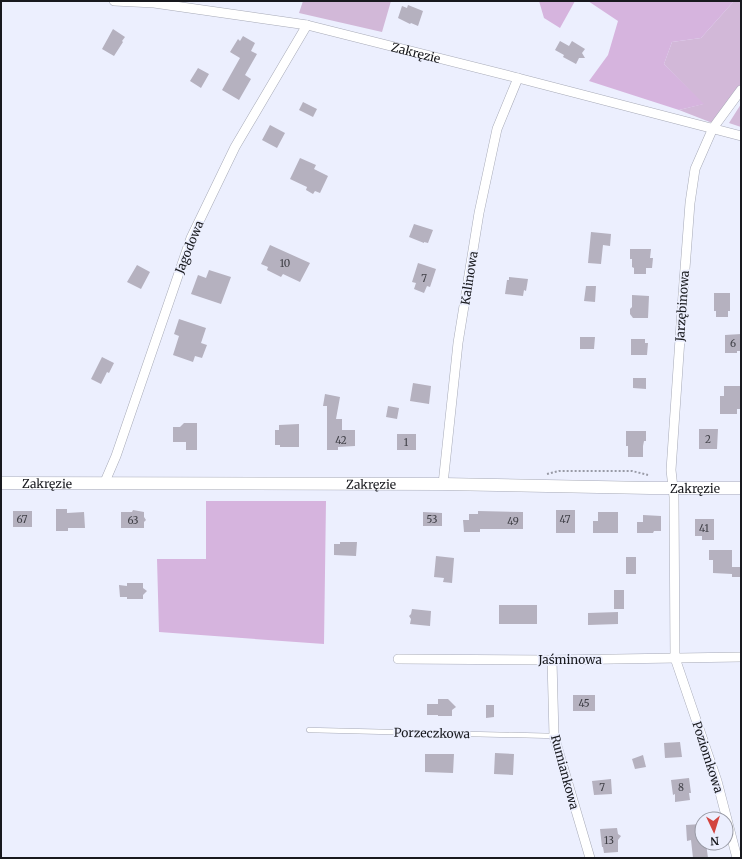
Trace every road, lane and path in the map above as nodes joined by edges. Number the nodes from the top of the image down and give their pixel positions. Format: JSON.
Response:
{"nodes":[{"id":1,"x":114,"y":1,"type":"edge"},
{"id":2,"x":307,"y":25,"type":"junction"},
{"id":3,"x":518,"y":78,"type":"junction"},
{"id":4,"x":741,"y":90,"type":"edge"},
{"id":5,"x":713,"y":128,"type":"junction"},
{"id":6,"x":741,"y":136,"type":"edge"},
{"id":7,"x":545,"y":474,"type":"dead end"},
{"id":8,"x":651,"y":476,"type":"dead end"},
{"id":9,"x":1,"y":483,"type":"edge"},
{"id":10,"x":104,"y":484,"type":"junction"},
{"id":11,"x":443,"y":484,"type":"junction"},
{"id":12,"x":672,"y":488,"type":"junction"},
{"id":13,"x":741,"y":488,"type":"edge"},
{"id":14,"x":741,"y":657,"type":"edge"},
{"id":15,"x":675,"y":658,"type":"junction"},
{"id":16,"x":398,"y":659,"type":"dead end"},
{"id":17,"x":552,"y":660,"type":"junction"},
{"id":18,"x":309,"y":730,"type":"dead end"},
{"id":19,"x":554,"y":736,"type":"junction"},
{"id":20,"x":590,"y":858,"type":"edge"},
{"id":21,"x":737,"y":858,"type":"edge"}],
"edges":[{"from":1,"to":2,"type":"street","name":"Zakręzie"},
{"from":2,"to":3,"type":"street","name":"Zakręzie"},
{"from":2,"to":10,"type":"street","name":"Jagodowa"},
{"from":3,"to":5,"type":"street","name":"Zakręzie"},
{"from":3,"to":11,"type":"street","name":"Kalinowa"},
{"from":4,"to":5,"type":"street"},
{"from":5,"to":6,"type":"street","name":"Zakręzie"},
{"from":5,"to":12,"type":"street","name":"Jarzębinowa"},
{"from":7,"to":8,"type":"path"},
{"from":9,"to":10,"type":"street","name":"Zakręzie"},
{"from":10,"to":11,"type":"street","name":"Zakręzie"},
{"from":11,"to":12,"type":"street","name":"Zakręzie"},
{"from":12,"to":13,"type":"street","name":"Zakręzie"},
{"from":12,"to":15,"type":"street","name":"Jarzębinowa"},
{"from":14,"to":15,"type":"street","name":"Jaśminowa"},
{"from":15,"to":17,"type":"street","name":"Jaśminowa"},
{"from":15,"to":21,"type":"street","name":"Poziomkowa"},
{"from":16,"to":17,"type":"street","name":"Jaśminowa"},
{"from":17,"to":19,"type":"street","name":"Rumiankowa"},
{"from":18,"to":19,"type":"lane","name":"Porzeczkowa"},
{"from":19,"to":20,"type":"street","name":"Rumiankowa"}]}
